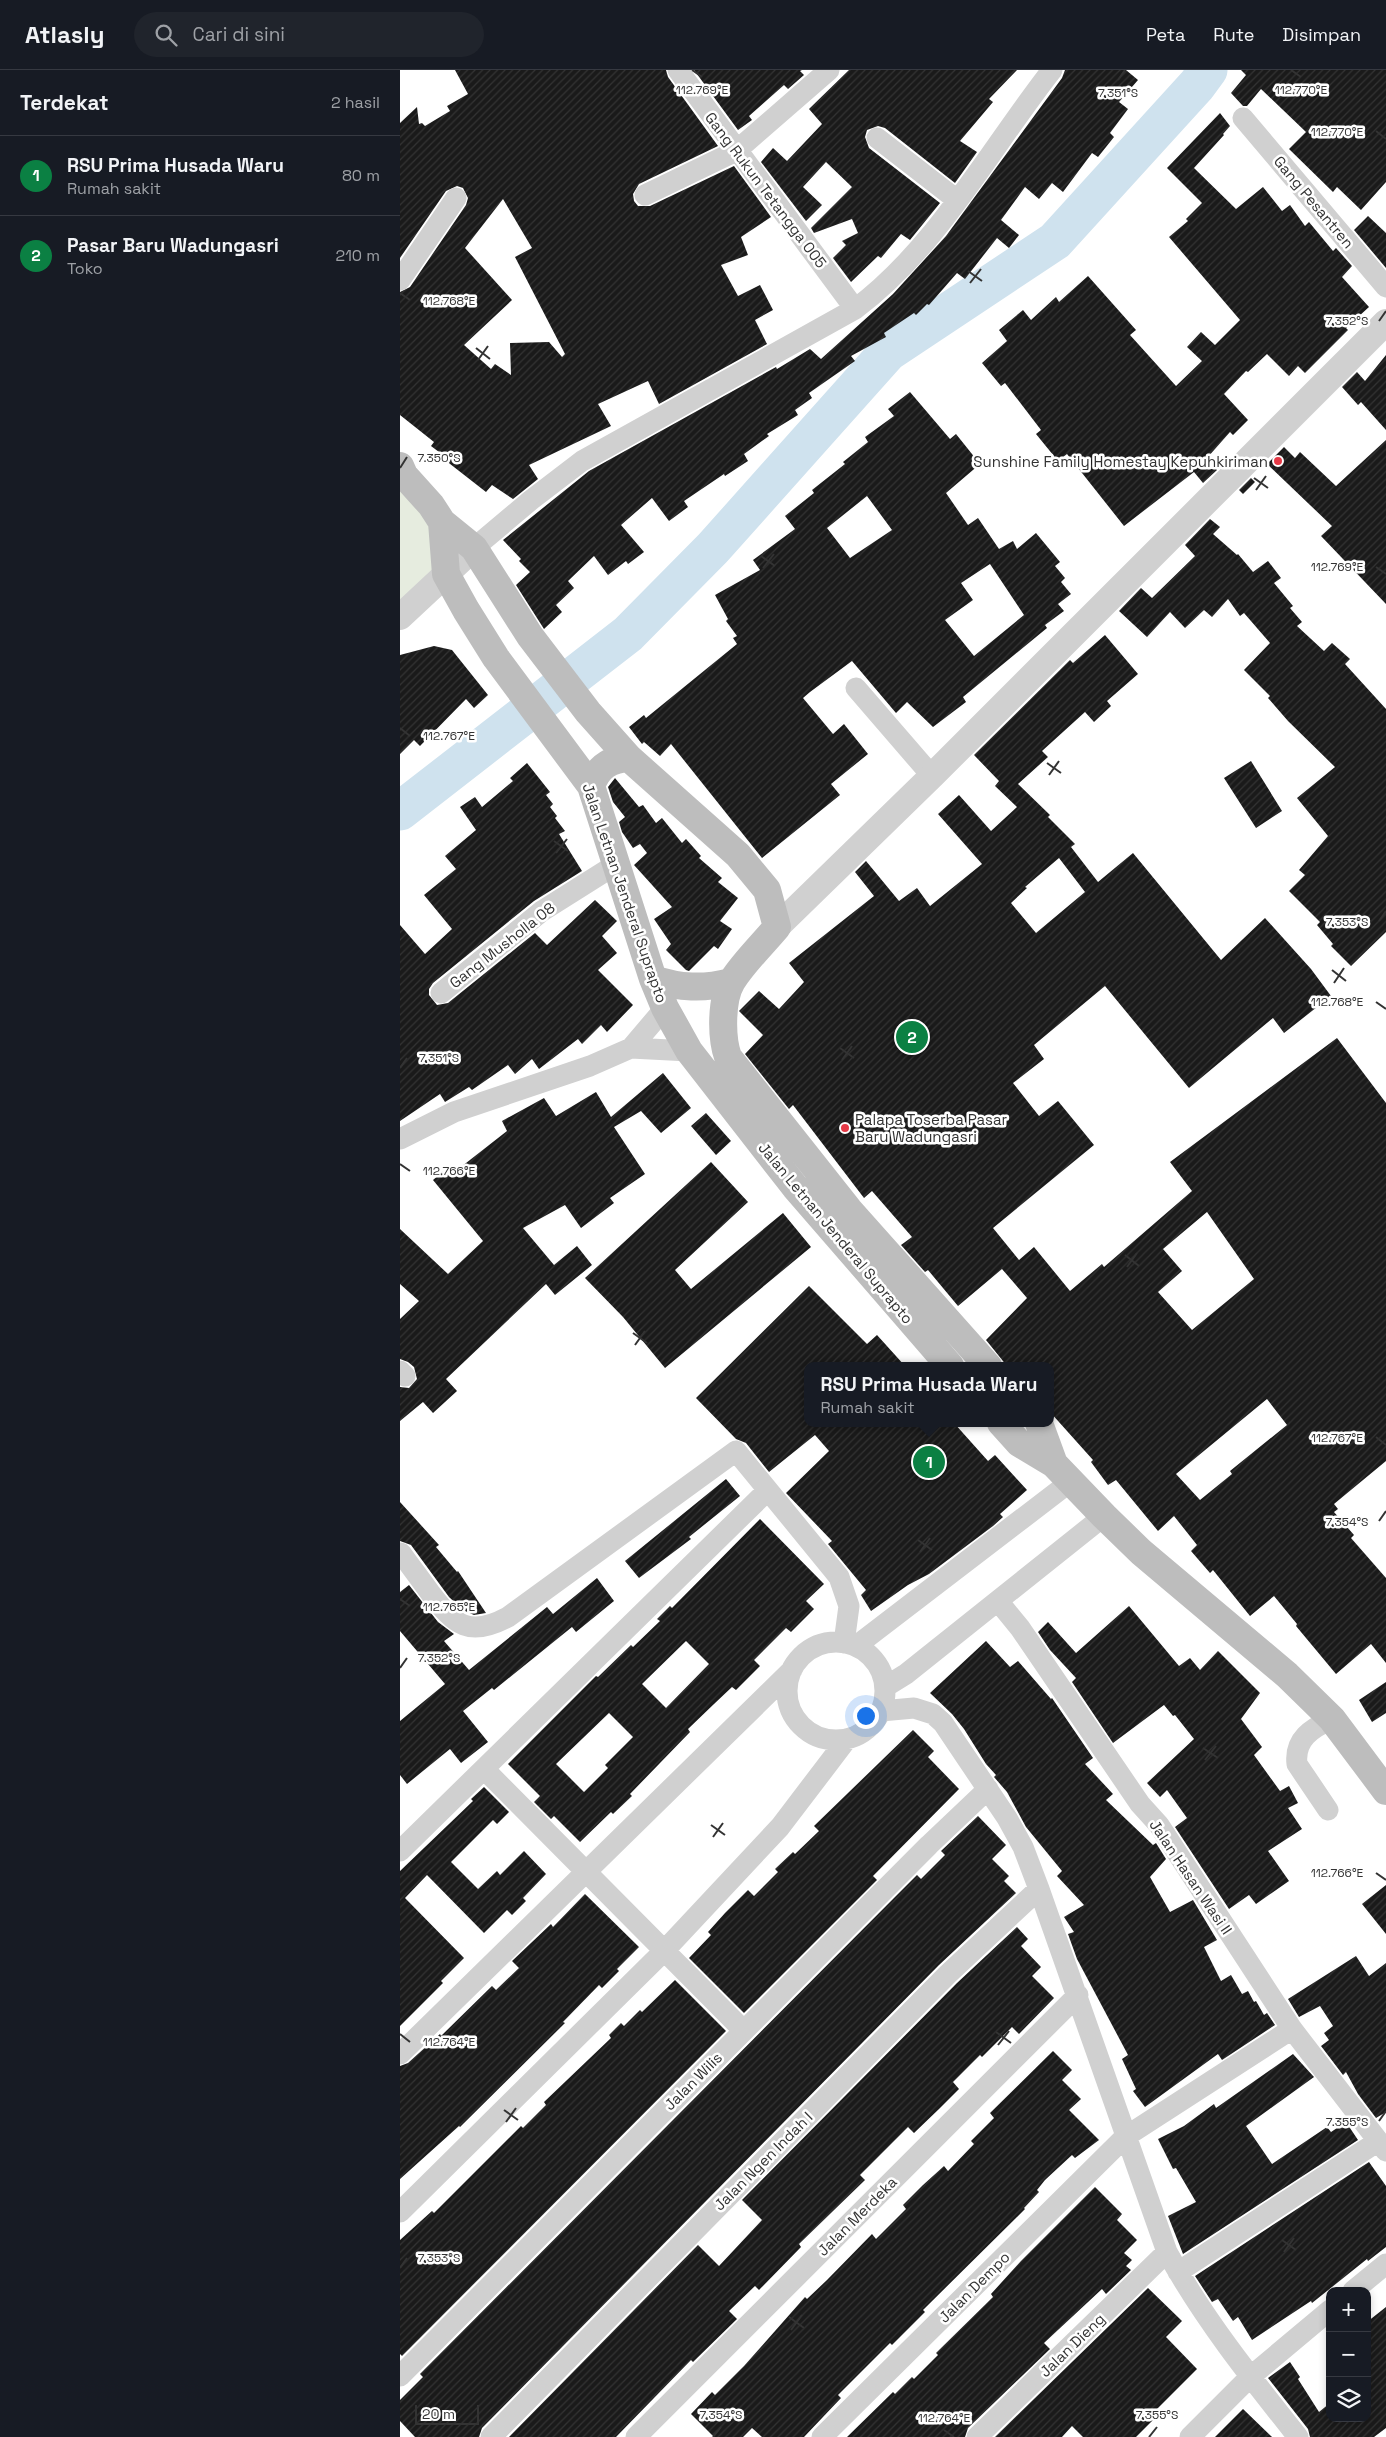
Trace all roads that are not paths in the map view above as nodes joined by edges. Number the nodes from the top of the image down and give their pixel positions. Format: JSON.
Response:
{"nodes":[{"id":1,"x":678,"y":70,"type":"edge"},
{"id":2,"x":829,"y":70,"type":"edge"},
{"id":3,"x":1052,"y":70,"type":"edge"},
{"id":4,"x":1243,"y":118,"type":"dead end"},
{"id":5,"x":877,"y":138,"type":"dead end"},
{"id":6,"x":736,"y":151,"type":"junction"},
{"id":7,"x":645,"y":195,"type":"dead end"},
{"id":8,"x":456,"y":198,"type":"dead end"},
{"id":9,"x":958,"y":200,"type":"junction"},
{"id":10,"x":400,"y":280,"type":"edge"},
{"id":11,"x":1386,"y":287,"type":"edge"},
{"id":12,"x":854,"y":309,"type":"junction"},
{"id":13,"x":1386,"y":322,"type":"edge"},
{"id":14,"x":401,"y":471,"type":"edge"},
{"id":15,"x":442,"y":522,"type":"junction"},
{"id":16,"x":474,"y":548,"type":"junction"},
{"id":17,"x":446,"y":574,"type":"junction"},
{"id":18,"x":400,"y":617,"type":"edge"},
{"id":19,"x":856,"y":688,"type":"dead end"},
{"id":20,"x":629,"y":758,"type":"junction"},
{"id":21,"x":932,"y":776,"type":"junction"},
{"id":22,"x":591,"y":786,"type":"junction"},
{"id":23,"x":615,"y":865,"type":"junction"},
{"id":24,"x":767,"y":890,"type":"junction"},
{"id":25,"x":810,"y":894,"type":"junction"},
{"id":26,"x":776,"y":927,"type":"junction"},
{"id":27,"x":653,"y":979,"type":"junction"},
{"id":28,"x":731,"y":982,"type":"junction"},
{"id":29,"x":441,"y":993,"type":"dead end"},
{"id":30,"x":665,"y":1008,"type":"junction"},
{"id":31,"x":631,"y":1048,"type":"junction"},
{"id":32,"x":689,"y":1051,"type":"junction"},
{"id":33,"x":400,"y":1139,"type":"edge"},
{"id":34,"x":947,"y":1362,"type":"edge"},
{"id":35,"x":984,"y":1362,"type":"edge"},
{"id":36,"x":1005,"y":1427,"type":"edge"},
{"id":37,"x":1041,"y":1427,"type":"edge"},
{"id":38,"x":1062,"y":1473,"type":"junction"},
{"id":39,"x":767,"y":1491,"type":"junction"},
{"id":40,"x":1104,"y":1516,"type":"junction"},
{"id":41,"x":401,"y":1554,"type":"edge"},
{"id":42,"x":998,"y":1601,"type":"junction"},
{"id":43,"x":850,"y":1644,"type":"junction"},
{"id":44,"x":792,"y":1670,"type":"junction"},
{"id":45,"x":885,"y":1687,"type":"junction"},
{"id":46,"x":881,"y":1711,"type":"junction"},
{"id":47,"x":1332,"y":1719,"type":"junction"},
{"id":48,"x":848,"y":1739,"type":"junction"},
{"id":49,"x":485,"y":1770,"type":"junction"},
{"id":50,"x":988,"y":1789,"type":"junction"},
{"id":51,"x":1386,"y":1790,"type":"edge"},
{"id":52,"x":1328,"y":1810,"type":"dead end"},
{"id":53,"x":400,"y":1851,"type":"edge"},
{"id":54,"x":586,"y":1872,"type":"junction"},
{"id":55,"x":1039,"y":1889,"type":"junction"},
{"id":56,"x":664,"y":1950,"type":"junction"},
{"id":57,"x":1078,"y":1995,"type":"junction"},
{"id":58,"x":743,"y":2030,"type":"junction"},
{"id":59,"x":1292,"y":2030,"type":"junction"},
{"id":60,"x":400,"y":2054,"type":"edge"},
{"id":61,"x":1125,"y":2137,"type":"junction"},
{"id":62,"x":1382,"y":2146,"type":"edge"},
{"id":63,"x":400,"y":2212,"type":"edge"},
{"id":64,"x":1167,"y":2252,"type":"junction"},
{"id":65,"x":1386,"y":2264,"type":"edge"},
{"id":66,"x":1178,"y":2272,"type":"junction"},
{"id":67,"x":1358,"y":2287,"type":"edge"},
{"id":68,"x":1326,"y":2313,"type":"edge"},
{"id":69,"x":400,"y":2376,"type":"edge"},
{"id":70,"x":1243,"y":2384,"type":"junction"},
{"id":71,"x":490,"y":2437,"type":"edge"},
{"id":72,"x":636,"y":2437,"type":"edge"},
{"id":73,"x":822,"y":2437,"type":"edge"},
{"id":74,"x":977,"y":2437,"type":"edge"},
{"id":75,"x":1190,"y":2437,"type":"edge"},
{"id":76,"x":1298,"y":2437,"type":"edge"}],
"edges":[{"from":1,"to":6,"type":"street","name":"Gang Rukun Tetangga 005"},
{"from":2,"to":6,"type":"street"},
{"from":3,"to":9,"type":"street"},
{"from":4,"to":11,"type":"street","name":"Gang Pesantren"},
{"from":5,"to":9,"type":"street"},
{"from":6,"to":7,"type":"street"},
{"from":6,"to":12,"type":"street","name":"Gang Rukun Tetangga 005"},
{"from":8,"to":10,"type":"street"},
{"from":9,"to":12,"type":"street"},
{"from":12,"to":16,"type":"street"},
{"from":13,"to":21,"type":"street"},
{"from":14,"to":15,"type":"main road"},
{"from":15,"to":16,"type":"main road"},
{"from":15,"to":17,"type":"main road"},
{"from":16,"to":17,"type":"street"},
{"from":16,"to":20,"type":"main road"},
{"from":17,"to":18,"type":"street"},
{"from":17,"to":22,"type":"main road","name":"Jalan Letnan Jenderal Suprapto"},
{"from":19,"to":21,"type":"street"},
{"from":20,"to":22,"type":"main road"},
{"from":20,"to":24,"type":"main road"},
{"from":21,"to":25,"type":"street"},
{"from":22,"to":23,"type":"main road","name":"Jalan Letnan Jenderal Suprapto"},
{"from":23,"to":27,"type":"main road","name":"Jalan Letnan Jenderal Suprapto"},
{"from":23,"to":29,"type":"street","name":"Gang Musholla 08"},
{"from":24,"to":25,"type":"street"},
{"from":24,"to":26,"type":"main road"},
{"from":25,"to":26,"type":"street"},
{"from":26,"to":28,"type":"main road"},
{"from":27,"to":28,"type":"main road"},
{"from":27,"to":30,"type":"main road","name":"Jalan Letnan Jenderal Suprapto"},
{"from":28,"to":35,"type":"main road"},
{"from":30,"to":31,"type":"street"},
{"from":30,"to":32,"type":"main road","name":"Jalan Letnan Jenderal Suprapto"},
{"from":31,"to":32,"type":"street"},
{"from":31,"to":33,"type":"street"},
{"from":32,"to":34,"type":"main road","name":"Jalan Letnan Jenderal Suprapto"},
{"from":36,"to":38,"type":"main road"},
{"from":37,"to":38,"type":"main road"},
{"from":38,"to":40,"type":"main road"},
{"from":38,"to":43,"type":"street"},
{"from":39,"to":41,"type":"street"},
{"from":39,"to":43,"type":"street"},
{"from":39,"to":49,"type":"street"},
{"from":40,"to":42,"type":"street"},
{"from":40,"to":47,"type":"main road"},
{"from":42,"to":45,"type":"street"},
{"from":42,"to":59,"type":"street","name":"Jalan Hasan Wasi II"},
{"from":43,"to":44,"type":"street"},
{"from":43,"to":45,"type":"street"},
{"from":44,"to":48,"type":"street"},
{"from":44,"to":54,"type":"street"},
{"from":45,"to":46,"type":"street"},
{"from":46,"to":48,"type":"street"},
{"from":46,"to":50,"type":"street"},
{"from":47,"to":51,"type":"main road"},
{"from":47,"to":52,"type":"street"},
{"from":48,"to":56,"type":"street"},
{"from":49,"to":53,"type":"street"},
{"from":49,"to":54,"type":"street"},
{"from":50,"to":55,"type":"street"},
{"from":50,"to":58,"type":"street","name":"Jalan Wilis"},
{"from":54,"to":56,"type":"street"},
{"from":54,"to":60,"type":"street"},
{"from":55,"to":57,"type":"street"},
{"from":55,"to":71,"type":"street","name":"Jalan Ngen Indah I"},
{"from":56,"to":58,"type":"street"},
{"from":56,"to":63,"type":"street"},
{"from":57,"to":61,"type":"street"},
{"from":57,"to":72,"type":"street","name":"Jalan Merdeka"},
{"from":58,"to":69,"type":"street","name":"Jalan Wilis"},
{"from":59,"to":61,"type":"street","name":"Jalan Dempo"},
{"from":59,"to":62,"type":"street","name":"Jalan Hasan Wasi II"},
{"from":61,"to":64,"type":"street"},
{"from":61,"to":73,"type":"street","name":"Jalan Dempo"},
{"from":62,"to":66,"type":"street"},
{"from":64,"to":66,"type":"street"},
{"from":64,"to":74,"type":"street","name":"Jalan Dieng"},
{"from":65,"to":67,"type":"street"},
{"from":66,"to":70,"type":"street"},
{"from":68,"to":70,"type":"street"},
{"from":70,"to":75,"type":"street"},
{"from":70,"to":76,"type":"street"}]}
